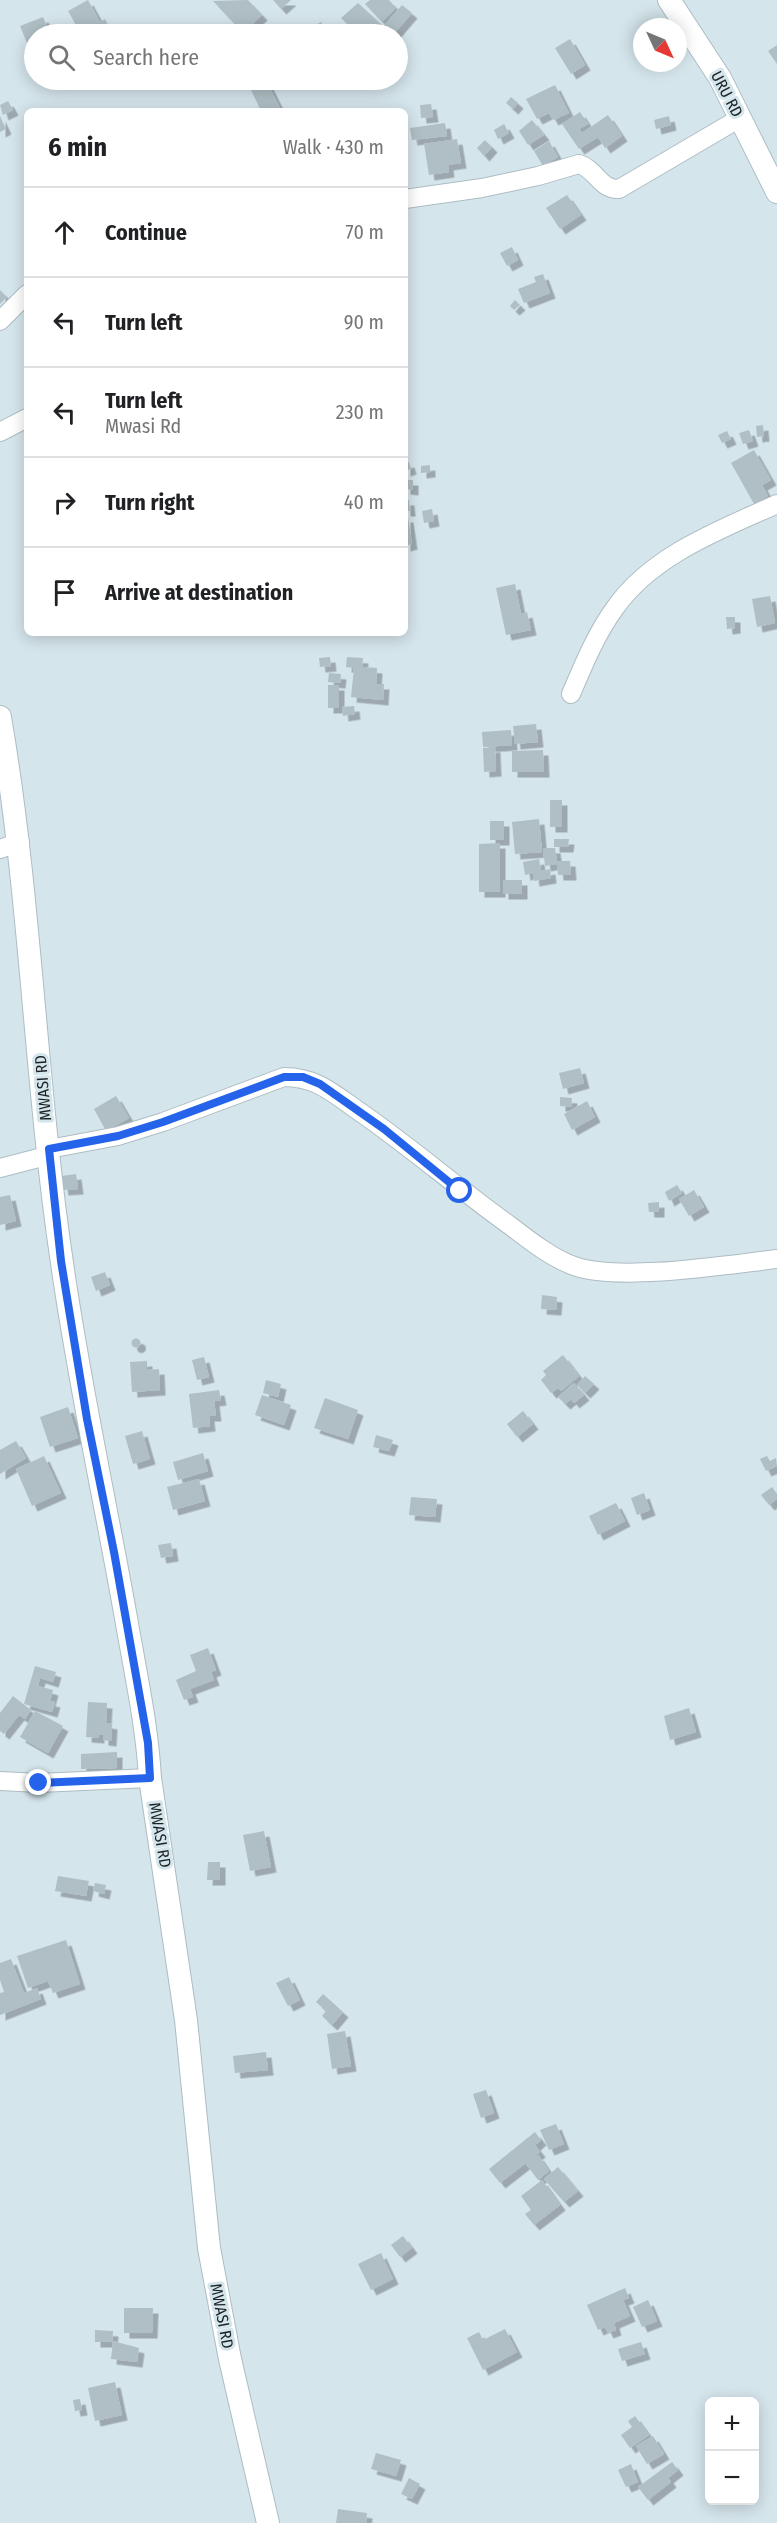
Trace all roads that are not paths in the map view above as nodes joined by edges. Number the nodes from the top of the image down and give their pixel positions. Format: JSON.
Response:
{"nodes":[{"id":1,"x":669,"y":0,"type":"edge"},
{"id":2,"x":740,"y":118,"type":"junction"},
{"id":3,"x":777,"y":192,"type":"edge"},
{"id":4,"x":408,"y":199,"type":"edge"},
{"id":5,"x":24,"y":297,"type":"edge"},
{"id":6,"x":0,"y":321,"type":"edge"},
{"id":7,"x":24,"y":420,"type":"edge"},
{"id":8,"x":0,"y":432,"type":"edge"},
{"id":9,"x":777,"y":504,"type":"edge"},
{"id":10,"x":571,"y":694,"type":"dead end"},
{"id":11,"x":0,"y":717,"type":"edge"},
{"id":12,"x":10,"y":845,"type":"edge"},
{"id":13,"x":49,"y":1152,"type":"junction"},
{"id":14,"x":0,"y":1168,"type":"edge"},
{"id":15,"x":777,"y":1259,"type":"edge"},
{"id":16,"x":150,"y":1778,"type":"junction"},
{"id":17,"x":0,"y":1781,"type":"edge"},
{"id":18,"x":268,"y":2523,"type":"edge"}],
"edges":[{"from":1,"to":2,"type":"street","name":"URU RD"},
{"from":2,"to":3,"type":"street","name":"URU RD"},
{"from":2,"to":4,"type":"street"},
{"from":5,"to":6,"type":"street"},
{"from":7,"to":8,"type":"street"},
{"from":9,"to":10,"type":"street"},
{"from":11,"to":12,"type":"street","name":"MWASI RD"},
{"from":12,"to":13,"type":"street","name":"MWASI RD"},
{"from":13,"to":14,"type":"street"},
{"from":13,"to":15,"type":"street"},
{"from":13,"to":16,"type":"street","name":"MWASI RD"},
{"from":16,"to":17,"type":"street"},
{"from":16,"to":18,"type":"street","name":"MWASI RD"}]}
